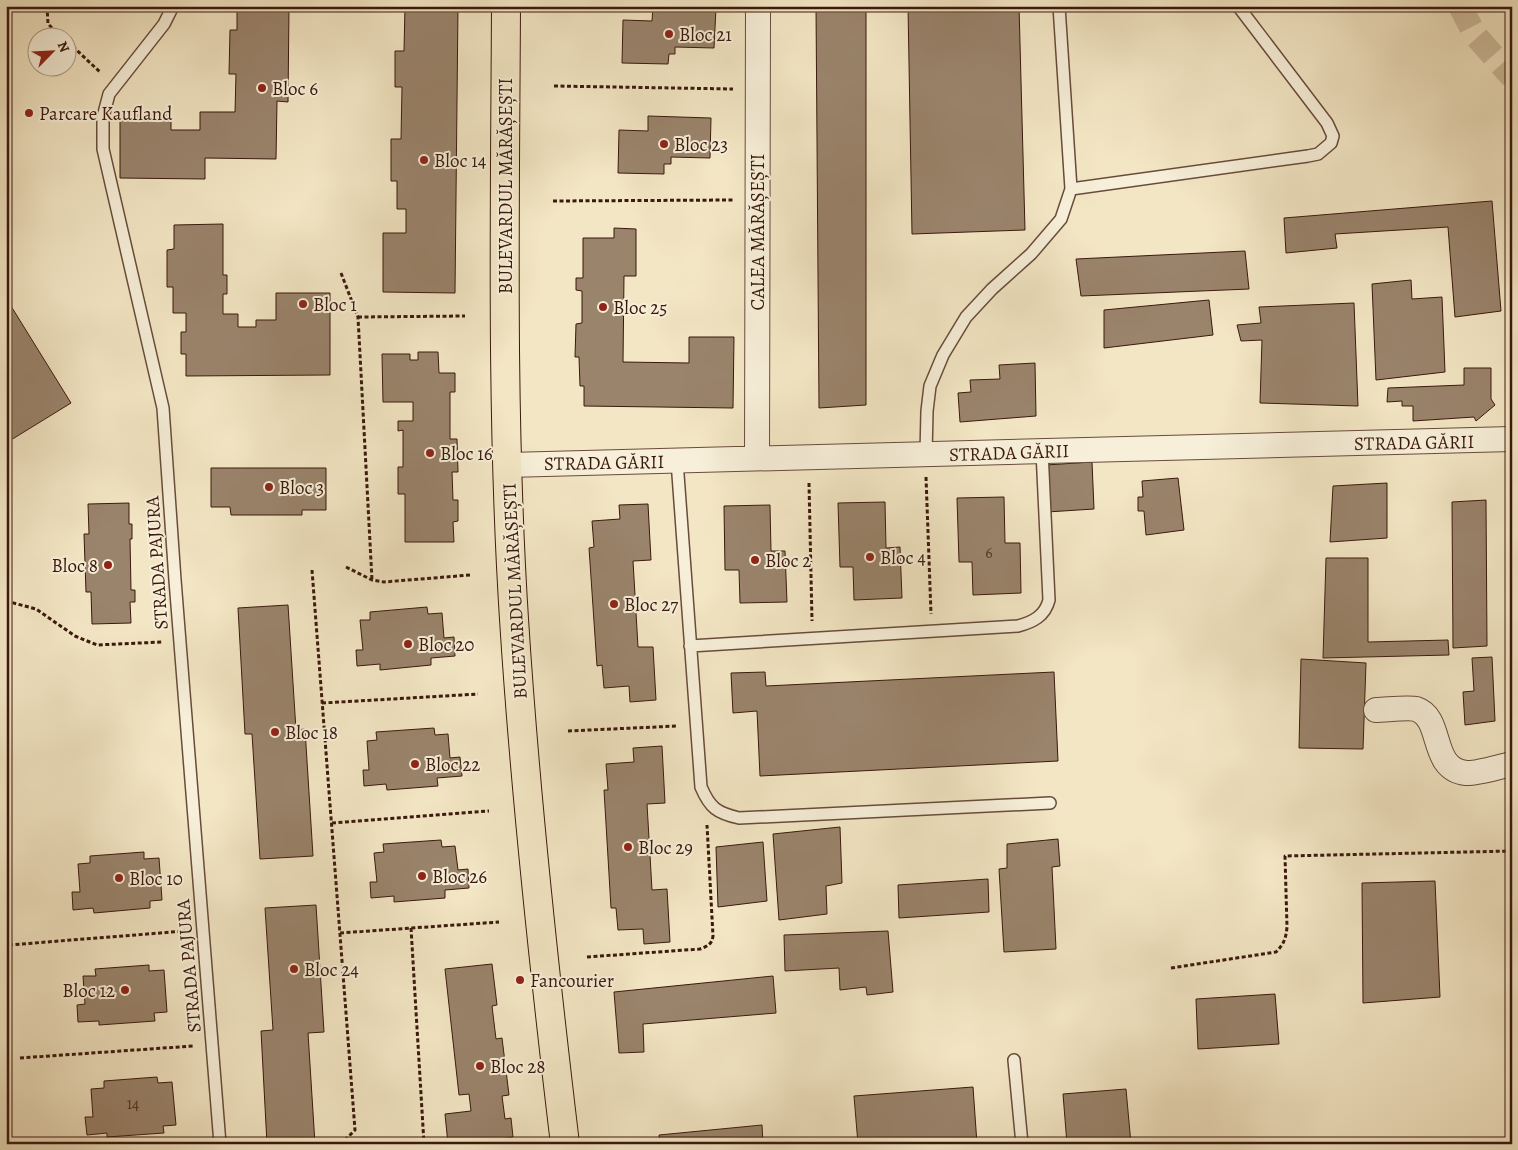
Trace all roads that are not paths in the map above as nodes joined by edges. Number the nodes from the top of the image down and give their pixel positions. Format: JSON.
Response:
{"nodes":[{"id":1,"x":173,"y":6,"type":"edge"},
{"id":2,"x":506,"y":6,"type":"edge"},
{"id":3,"x":758,"y":6,"type":"edge"},
{"id":4,"x":1059,"y":6,"type":"edge"},
{"id":5,"x":1238,"y":6,"type":"edge"},
{"id":6,"x":1071,"y":189,"type":"junction"},
{"id":7,"x":1512,"y":439,"type":"edge"},
{"id":8,"x":1042,"y":451,"type":"junction"},
{"id":9,"x":926,"y":454,"type":"junction"},
{"id":10,"x":757,"y":458,"type":"junction"},
{"id":11,"x":677,"y":461,"type":"junction"},
{"id":12,"x":507,"y":465,"type":"junction"},
{"id":13,"x":690,"y":646,"type":"junction"},
{"id":14,"x":1376,"y":710,"type":"dead end"},
{"id":15,"x":1512,"y":764,"type":"edge"},
{"id":16,"x":1050,"y":804,"type":"dead end"},
{"id":17,"x":1014,"y":1060,"type":"dead end"},
{"id":18,"x":220,"y":1144,"type":"edge"},
{"id":19,"x":565,"y":1144,"type":"edge"},
{"id":20,"x":1022,"y":1144,"type":"edge"}],
"edges":[{"from":1,"to":18,"type":"lane","name":"STRADA PAJURA"},
{"from":2,"to":12,"type":"main road","name":"BULEVARDUL MĂRĂȘEȘTI"},
{"from":3,"to":10,"type":"street","name":"CALEA MĂRĂȘEȘTI"},
{"from":4,"to":6,"type":"lane"},
{"from":5,"to":6,"type":"lane"},
{"from":6,"to":9,"type":"lane"},
{"from":7,"to":8,"type":"street","name":"STRADA GĂRII"},
{"from":8,"to":9,"type":"street","name":"STRADA GĂRII"},
{"from":8,"to":13,"type":"lane"},
{"from":9,"to":10,"type":"street","name":"STRADA GĂRII"},
{"from":10,"to":11,"type":"street","name":"STRADA GĂRII"},
{"from":11,"to":12,"type":"street","name":"STRADA GĂRII"},
{"from":11,"to":13,"type":"lane"},
{"from":12,"to":19,"type":"main road","name":"BULEVARDUL MĂRĂȘEȘTI"},
{"from":13,"to":16,"type":"lane"},
{"from":14,"to":15,"type":"street"},
{"from":17,"to":20,"type":"lane"}]}
